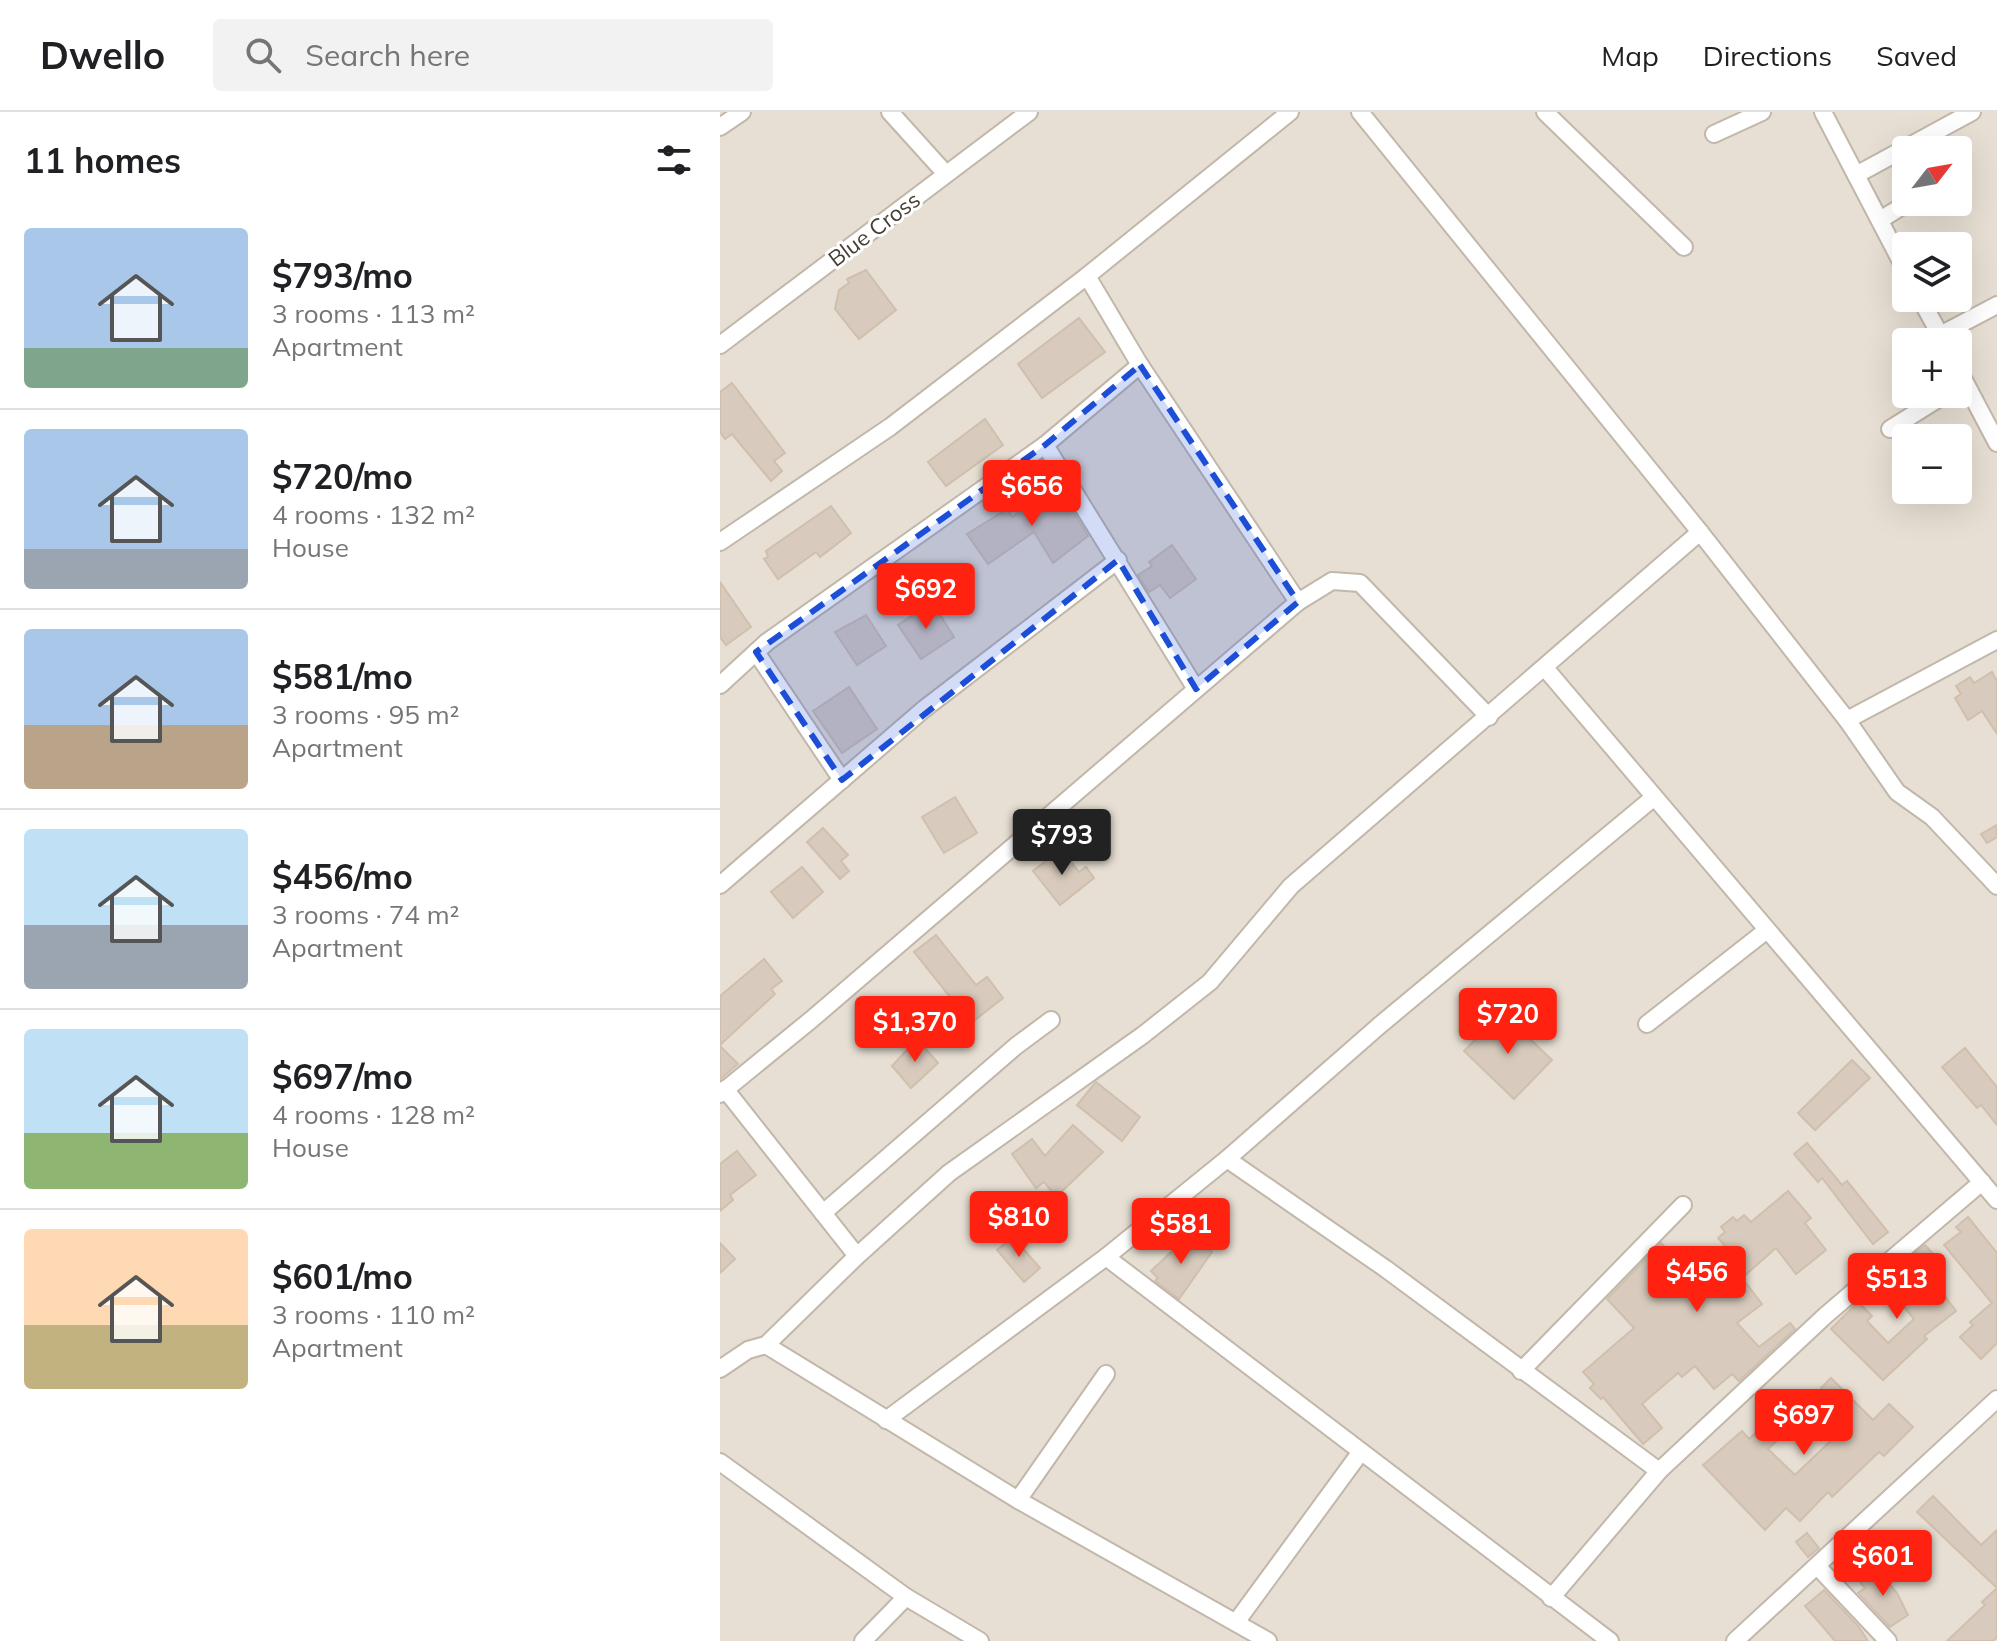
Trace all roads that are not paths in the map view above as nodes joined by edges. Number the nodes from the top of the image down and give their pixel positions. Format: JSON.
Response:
{"nodes":[{"id":1,"x":742,"y":112,"type":"edge"},
{"id":2,"x":890,"y":112,"type":"edge"},
{"id":3,"x":1029,"y":112,"type":"edge"},
{"id":4,"x":1290,"y":112,"type":"edge"},
{"id":5,"x":1360,"y":112,"type":"edge"},
{"id":6,"x":1545,"y":112,"type":"edge"},
{"id":7,"x":1762,"y":112,"type":"edge"},
{"id":8,"x":1823,"y":112,"type":"edge"},
{"id":9,"x":1972,"y":112,"type":"edge"},
{"id":10,"x":720,"y":127,"type":"edge"},
{"id":11,"x":1714,"y":134,"type":"dead end"},
{"id":12,"x":946,"y":174,"type":"junction"},
{"id":13,"x":1856,"y":175,"type":"junction"},
{"id":14,"x":1892,"y":213,"type":"edge"},
{"id":15,"x":1880,"y":220,"type":"junction"},
{"id":16,"x":1892,"y":244,"type":"edge"},
{"id":17,"x":1684,"y":247,"type":"dead end"},
{"id":18,"x":1087,"y":276,"type":"junction"},
{"id":19,"x":1996,"y":307,"type":"edge"},
{"id":20,"x":1959,"y":328,"type":"edge"},
{"id":21,"x":720,"y":345,"type":"edge"},
{"id":22,"x":1140,"y":365,"type":"junction"},
{"id":23,"x":1972,"y":400,"type":"edge"},
{"id":24,"x":1924,"y":408,"type":"edge"},
{"id":25,"x":1890,"y":429,"type":"dead end"},
{"id":26,"x":1997,"y":443,"type":"edge"},
{"id":27,"x":1045,"y":445,"type":"junction"},
{"id":28,"x":1700,"y":532,"type":"junction"},
{"id":29,"x":720,"y":542,"type":"edge"},
{"id":30,"x":1118,"y":560,"type":"junction"},
{"id":31,"x":1298,"y":602,"type":"junction"},
{"id":32,"x":1997,"y":640,"type":"edge"},
{"id":33,"x":756,"y":652,"type":"junction"},
{"id":34,"x":1545,"y":668,"type":"junction"},
{"id":35,"x":720,"y":685,"type":"edge"},
{"id":36,"x":1196,"y":689,"type":"junction"},
{"id":37,"x":1489,"y":717,"type":"junction"},
{"id":38,"x":1847,"y":720,"type":"junction"},
{"id":39,"x":842,"y":780,"type":"junction"},
{"id":40,"x":1653,"y":798,"type":"junction"},
{"id":41,"x":720,"y":885,"type":"edge"},
{"id":42,"x":1997,"y":886,"type":"edge"},
{"id":43,"x":1767,"y":930,"type":"junction"},
{"id":44,"x":1051,"y":1020,"type":"dead end"},
{"id":45,"x":1647,"y":1024,"type":"dead end"},
{"id":46,"x":722,"y":1091,"type":"edge"},
{"id":47,"x":1227,"y":1159,"type":"junction"},
{"id":48,"x":1982,"y":1182,"type":"junction"},
{"id":49,"x":1997,"y":1200,"type":"edge"},
{"id":50,"x":1683,"y":1205,"type":"dead end"},
{"id":51,"x":823,"y":1213,"type":"junction"},
{"id":52,"x":857,"y":1256,"type":"junction"},
{"id":53,"x":1106,"y":1257,"type":"junction"},
{"id":54,"x":766,"y":1345,"type":"junction"},
{"id":55,"x":720,"y":1369,"type":"edge"},
{"id":56,"x":1521,"y":1371,"type":"junction"},
{"id":57,"x":1106,"y":1374,"type":"dead end"},
{"id":58,"x":1997,"y":1399,"type":"edge"},
{"id":59,"x":886,"y":1420,"type":"junction"},
{"id":60,"x":1360,"y":1453,"type":"junction"},
{"id":61,"x":720,"y":1462,"type":"edge"},
{"id":62,"x":1659,"y":1471,"type":"junction"},
{"id":63,"x":1018,"y":1500,"type":"junction"},
{"id":64,"x":1817,"y":1566,"type":"junction"},
{"id":65,"x":906,"y":1597,"type":"junction"},
{"id":66,"x":1551,"y":1598,"type":"junction"},
{"id":67,"x":1237,"y":1621,"type":"junction"},
{"id":68,"x":863,"y":1641,"type":"edge"},
{"id":69,"x":980,"y":1641,"type":"edge"},
{"id":70,"x":1268,"y":1641,"type":"edge"},
{"id":71,"x":1610,"y":1641,"type":"edge"},
{"id":72,"x":1735,"y":1641,"type":"edge"},
{"id":73,"x":1888,"y":1641,"type":"edge"}],
"edges":[{"from":1,"to":10,"type":"street"},
{"from":2,"to":12,"type":"street"},
{"from":3,"to":12,"type":"street","name":"Blue Cross"},
{"from":4,"to":18,"type":"street"},
{"from":5,"to":28,"type":"street"},
{"from":6,"to":17,"type":"street"},
{"from":7,"to":11,"type":"street"},
{"from":8,"to":13,"type":"street"},
{"from":9,"to":13,"type":"street"},
{"from":12,"to":21,"type":"street","name":"Blue Cross"},
{"from":13,"to":15,"type":"street"},
{"from":14,"to":15,"type":"street"},
{"from":15,"to":16,"type":"street"},
{"from":18,"to":22,"type":"street"},
{"from":18,"to":29,"type":"street"},
{"from":19,"to":20,"type":"street"},
{"from":22,"to":27,"type":"street"},
{"from":22,"to":31,"type":"street"},
{"from":23,"to":26,"type":"street"},
{"from":24,"to":25,"type":"street"},
{"from":27,"to":30,"type":"street"},
{"from":27,"to":33,"type":"street"},
{"from":28,"to":34,"type":"street"},
{"from":28,"to":38,"type":"street"},
{"from":30,"to":36,"type":"street"},
{"from":30,"to":39,"type":"street"},
{"from":31,"to":36,"type":"street"},
{"from":31,"to":37,"type":"street"},
{"from":32,"to":38,"type":"street"},
{"from":33,"to":35,"type":"street"},
{"from":33,"to":39,"type":"street"},
{"from":34,"to":37,"type":"street"},
{"from":34,"to":40,"type":"street"},
{"from":36,"to":46,"type":"street"},
{"from":37,"to":52,"type":"street"},
{"from":38,"to":42,"type":"street"},
{"from":39,"to":41,"type":"street"},
{"from":40,"to":43,"type":"street"},
{"from":40,"to":47,"type":"street"},
{"from":43,"to":45,"type":"street"},
{"from":43,"to":48,"type":"street"},
{"from":44,"to":51,"type":"street"},
{"from":46,"to":51,"type":"street"},
{"from":47,"to":53,"type":"street"},
{"from":47,"to":56,"type":"street"},
{"from":48,"to":49,"type":"street"},
{"from":48,"to":62,"type":"street"},
{"from":50,"to":56,"type":"street"},
{"from":51,"to":52,"type":"street"},
{"from":52,"to":54,"type":"street"},
{"from":53,"to":59,"type":"street"},
{"from":53,"to":60,"type":"street"},
{"from":54,"to":55,"type":"street"},
{"from":54,"to":59,"type":"street"},
{"from":56,"to":62,"type":"street"},
{"from":57,"to":63,"type":"street"},
{"from":58,"to":64,"type":"street"},
{"from":59,"to":63,"type":"street"},
{"from":60,"to":66,"type":"street"},
{"from":60,"to":67,"type":"street"},
{"from":61,"to":65,"type":"street"},
{"from":62,"to":66,"type":"street"},
{"from":63,"to":67,"type":"street"},
{"from":64,"to":72,"type":"street"},
{"from":64,"to":73,"type":"street"},
{"from":65,"to":68,"type":"street"},
{"from":65,"to":69,"type":"street"},
{"from":66,"to":71,"type":"street"},
{"from":67,"to":70,"type":"street"}]}
